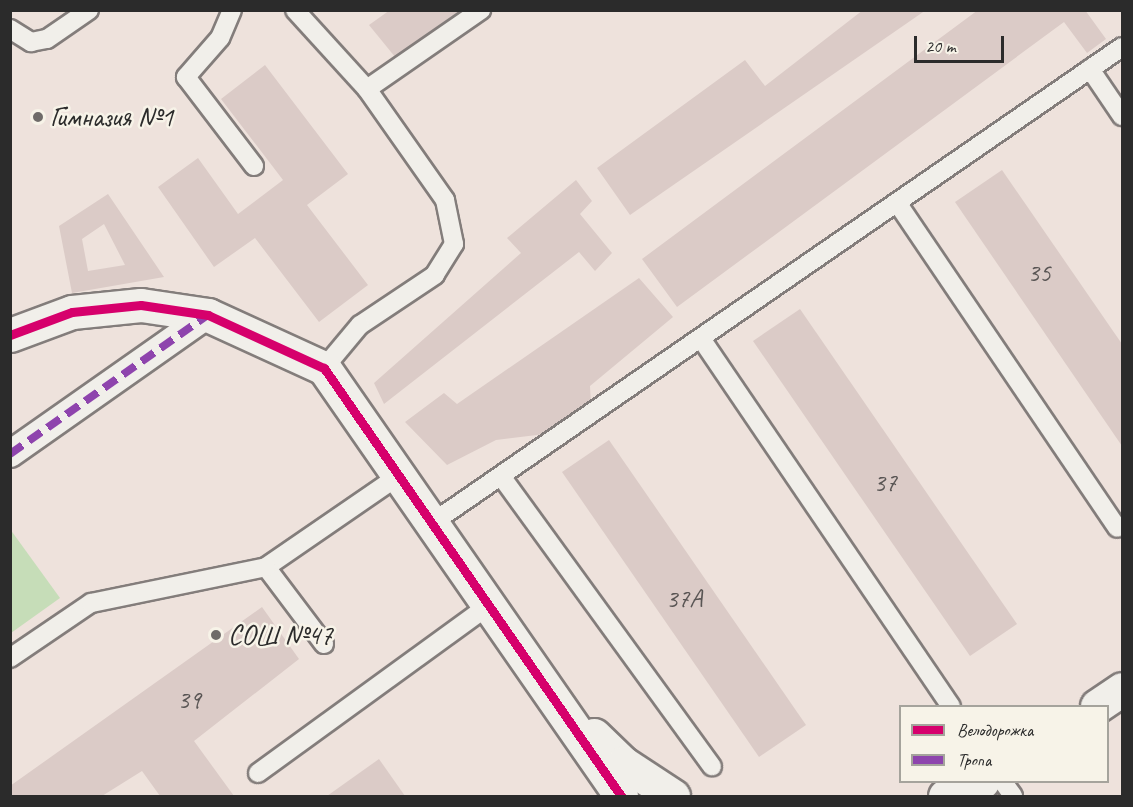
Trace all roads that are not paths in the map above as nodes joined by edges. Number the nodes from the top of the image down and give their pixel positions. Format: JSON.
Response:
{"nodes":[{"id":1,"x":88,"y":10,"type":"edge"},
{"id":2,"x":232,"y":10,"type":"edge"},
{"id":3,"x":295,"y":10,"type":"edge"},
{"id":4,"x":482,"y":10,"type":"edge"},
{"id":5,"x":10,"y":29,"type":"edge"},
{"id":6,"x":1122,"y":47,"type":"edge"},
{"id":7,"x":1090,"y":69,"type":"junction"},
{"id":8,"x":367,"y":89,"type":"junction"},
{"id":9,"x":1122,"y":116,"type":"edge"},
{"id":10,"x":254,"y":166,"type":"dead end"},
{"id":11,"x":898,"y":204,"type":"junction"},
{"id":12,"x":208,"y":315,"type":"junction"},
{"id":13,"x":10,"y":335,"type":"edge"},
{"id":14,"x":702,"y":340,"type":"junction"},
{"id":15,"x":324,"y":368,"type":"junction"},
{"id":16,"x":10,"y":454,"type":"edge"},
{"id":17,"x":400,"y":475,"type":"junction"},
{"id":18,"x":501,"y":476,"type":"junction"},
{"id":19,"x":432,"y":523,"type":"junction"},
{"id":20,"x":1117,"y":528,"type":"dead end"},
{"id":21,"x":266,"y":567,"type":"junction"},
{"id":22,"x":489,"y":605,"type":"junction"},
{"id":23,"x":324,"y":644,"type":"dead end"},
{"id":24,"x":10,"y":658,"type":"edge"},
{"id":25,"x":1122,"y":688,"type":"edge"},
{"id":26,"x":552,"y":693,"type":"junction"},
{"id":27,"x":950,"y":705,"type":"edge"},
{"id":28,"x":1098,"y":705,"type":"edge"},
{"id":29,"x":712,"y":766,"type":"dead end"},
{"id":30,"x":258,"y":773,"type":"dead end"},
{"id":31,"x":979,"y":783,"type":"edge"},
{"id":32,"x":989,"y":783,"type":"edge"},
{"id":33,"x":1004,"y":783,"type":"edge"},
{"id":34,"x":621,"y":796,"type":"edge"},
{"id":35,"x":673,"y":796,"type":"edge"},
{"id":36,"x":945,"y":796,"type":"edge"},
{"id":37,"x":971,"y":796,"type":"edge"},
{"id":38,"x":1013,"y":796,"type":"edge"}],
"edges":[{"from":1,"to":5,"type":"lane"},
{"from":2,"to":10,"type":"lane"},
{"from":3,"to":8,"type":"lane"},
{"from":4,"to":8,"type":"lane"},
{"from":6,"to":7,"type":"lane"},
{"from":7,"to":9,"type":"lane"},
{"from":7,"to":11,"type":"lane"},
{"from":8,"to":15,"type":"lane"},
{"from":11,"to":14,"type":"lane"},
{"from":11,"to":20,"type":"lane"},
{"from":12,"to":13,"type":"street"},
{"from":12,"to":15,"type":"street"},
{"from":12,"to":16,"type":"street"},
{"from":14,"to":18,"type":"lane"},
{"from":14,"to":27,"type":"lane"},
{"from":15,"to":17,"type":"street"},
{"from":17,"to":19,"type":"street"},
{"from":17,"to":21,"type":"lane"},
{"from":18,"to":19,"type":"lane"},
{"from":18,"to":29,"type":"lane"},
{"from":19,"to":22,"type":"street"},
{"from":21,"to":23,"type":"lane"},
{"from":21,"to":24,"type":"lane"},
{"from":22,"to":26,"type":"street"},
{"from":22,"to":30,"type":"lane"},
{"from":25,"to":28,"type":"street"},
{"from":26,"to":34,"type":"street"},
{"from":26,"to":35,"type":"street"},
{"from":31,"to":36,"type":"street"},
{"from":32,"to":37,"type":"street"},
{"from":33,"to":38,"type":"lane"}]}
